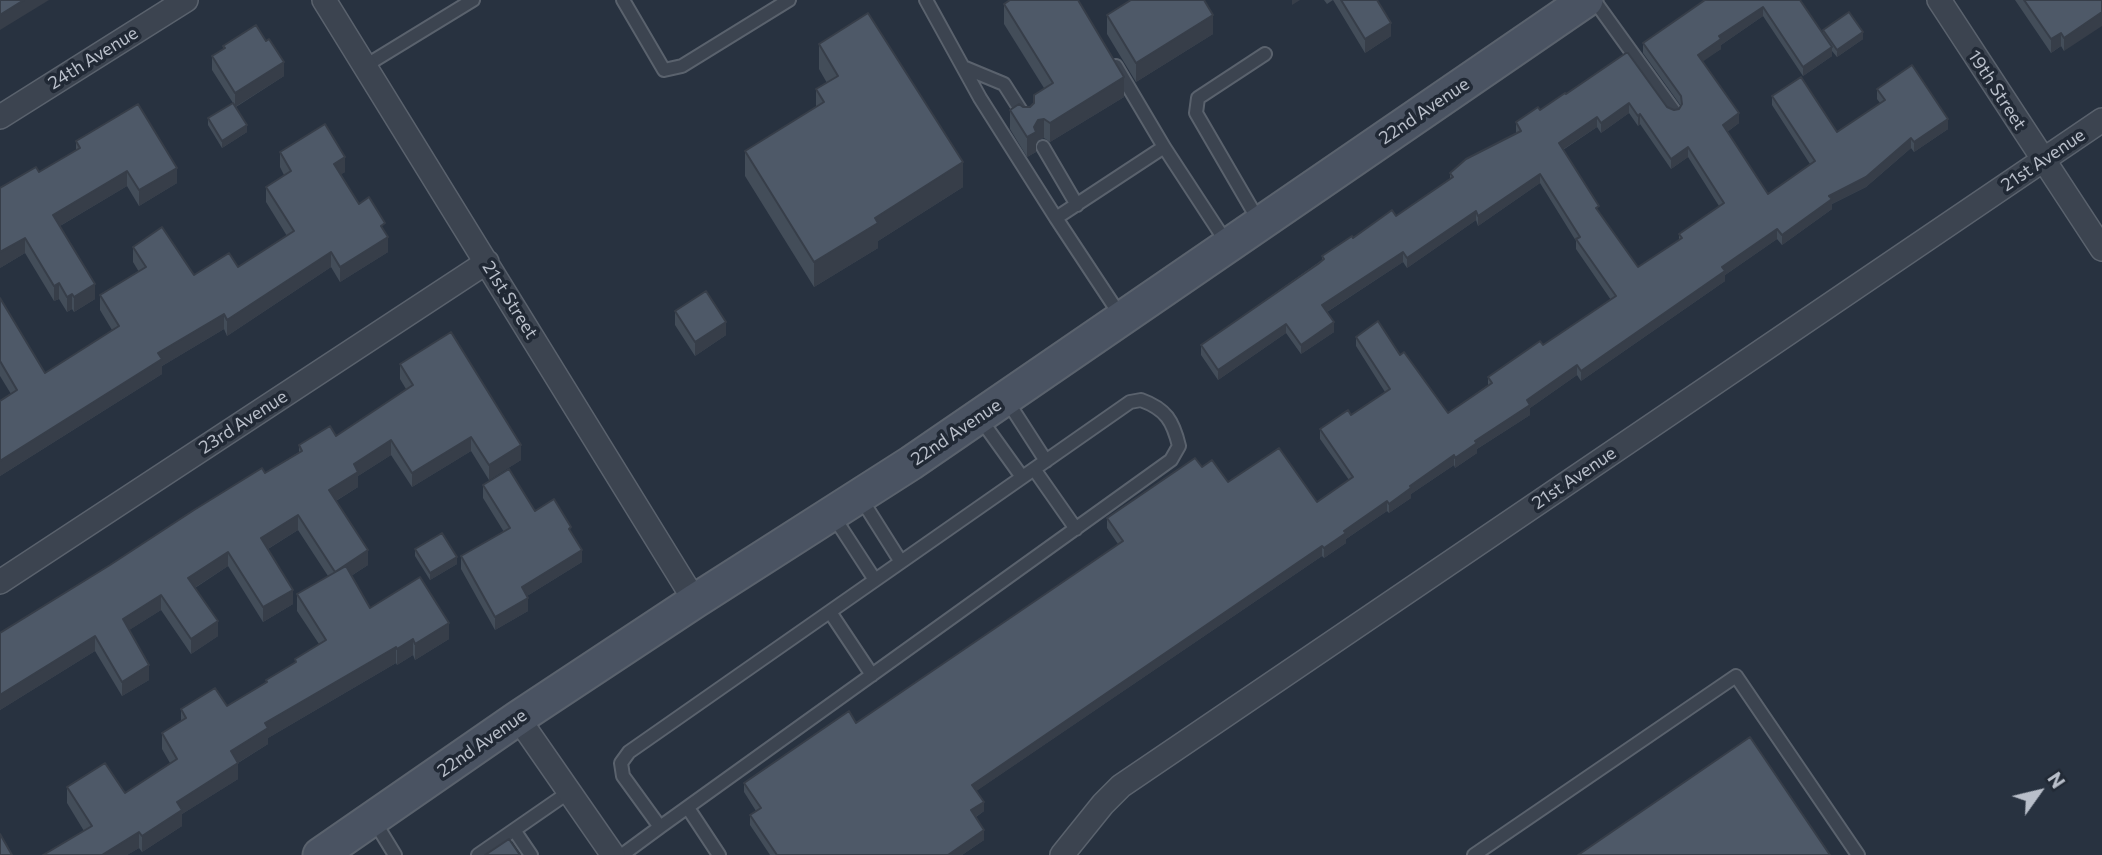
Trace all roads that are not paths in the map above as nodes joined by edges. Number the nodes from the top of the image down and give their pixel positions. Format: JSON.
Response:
{"nodes":[{"id":1,"x":186,"y":0,"type":"edge"},
{"id":2,"x":324,"y":0,"type":"edge"},
{"id":3,"x":473,"y":0,"type":"edge"},
{"id":4,"x":623,"y":0,"type":"edge"},
{"id":5,"x":789,"y":0,"type":"edge"},
{"id":6,"x":926,"y":0,"type":"edge"},
{"id":7,"x":1586,"y":0,"type":"edge"},
{"id":8,"x":1594,"y":0,"type":"edge"},
{"id":9,"x":1939,"y":0,"type":"edge"},
{"id":10,"x":1265,"y":54,"type":"dead end"},
{"id":11,"x":1110,"y":57,"type":"edge"},
{"id":12,"x":365,"y":66,"type":"junction"},
{"id":13,"x":963,"y":67,"type":"junction"},
{"id":14,"x":1674,"y":111,"type":"edge"},
{"id":15,"x":0,"y":117,"type":"edge"},
{"id":16,"x":1026,"y":119,"type":"edge"},
{"id":17,"x":2102,"y":120,"type":"edge"},
{"id":18,"x":1043,"y":147,"type":"dead end"},
{"id":19,"x":1164,"y":147,"type":"junction"},
{"id":20,"x":2042,"y":160,"type":"junction"},
{"id":21,"x":1077,"y":205,"type":"junction"},
{"id":22,"x":1056,"y":218,"type":"junction"},
{"id":23,"x":1260,"y":223,"type":"junction"},
{"id":24,"x":1228,"y":246,"type":"junction"},
{"id":25,"x":2102,"y":249,"type":"edge"},
{"id":26,"x":487,"y":262,"type":"junction"},
{"id":27,"x":1122,"y":318,"type":"junction"},
{"id":28,"x":1006,"y":398,"type":"junction"},
{"id":29,"x":978,"y":417,"type":"junction"},
{"id":30,"x":1046,"y":461,"type":"junction"},
{"id":31,"x":1034,"y":469,"type":"junction"},
{"id":32,"x":1022,"y":477,"type":"junction"},
{"id":33,"x":845,"y":505,"type":"junction"},
{"id":34,"x":1076,"y":529,"type":"junction"},
{"id":35,"x":901,"y":562,"type":"junction"},
{"id":36,"x":875,"y":580,"type":"junction"},
{"id":37,"x":0,"y":582,"type":"edge"},
{"id":38,"x":695,"y":601,"type":"junction"},
{"id":39,"x":830,"y":612,"type":"junction"},
{"id":40,"x":872,"y":675,"type":"junction"},
{"id":41,"x":518,"y":718,"type":"junction"},
{"id":42,"x":569,"y":792,"type":"junction"},
{"id":43,"x":688,"y":808,"type":"junction"},
{"id":44,"x":660,"y":827,"type":"junction"},
{"id":45,"x":514,"y":830,"type":"junction"},
{"id":46,"x":348,"y":839,"type":"edge"},
{"id":47,"x":1071,"y":851,"type":"edge"},
{"id":48,"x":395,"y":855,"type":"edge"},
{"id":49,"x":478,"y":855,"type":"edge"},
{"id":50,"x":531,"y":855,"type":"edge"},
{"id":51,"x":613,"y":855,"type":"edge"},
{"id":52,"x":622,"y":855,"type":"edge"},
{"id":53,"x":719,"y":855,"type":"edge"},
{"id":54,"x":1474,"y":855,"type":"edge"},
{"id":55,"x":1858,"y":855,"type":"edge"}],
"edges":[{"from":1,"to":15,"type":"street","name":"24th Avenue"},
{"from":2,"to":12,"type":"street","name":"21st Street"},
{"from":3,"to":12,"type":"lane"},
{"from":4,"to":5,"type":"lane"},
{"from":6,"to":13,"type":"lane"},
{"from":7,"to":23,"type":"street","name":"22nd Avenue"},
{"from":8,"to":14,"type":"lane"},
{"from":9,"to":20,"type":"street","name":"19th Street"},
{"from":10,"to":23,"type":"lane"},
{"from":11,"to":19,"type":"lane"},
{"from":12,"to":26,"type":"street","name":"21st Street"},
{"from":13,"to":16,"type":"lane"},
{"from":13,"to":22,"type":"lane"},
{"from":17,"to":20,"type":"street","name":"21st Avenue"},
{"from":18,"to":21,"type":"lane"},
{"from":19,"to":21,"type":"lane"},
{"from":19,"to":24,"type":"lane"},
{"from":20,"to":25,"type":"street","name":"19th Street"},
{"from":20,"to":47,"type":"street","name":"21st Avenue"},
{"from":21,"to":22,"type":"lane"},
{"from":22,"to":27,"type":"lane"},
{"from":23,"to":24,"type":"street","name":"22nd Avenue"},
{"from":24,"to":27,"type":"street","name":"22nd Avenue"},
{"from":26,"to":37,"type":"street","name":"23rd Avenue"},
{"from":26,"to":38,"type":"street","name":"21st Street"},
{"from":27,"to":28,"type":"street","name":"22nd Avenue"},
{"from":28,"to":29,"type":"street","name":"22nd Avenue"},
{"from":28,"to":30,"type":"lane"},
{"from":29,"to":32,"type":"lane"},
{"from":29,"to":33,"type":"street","name":"22nd Avenue"},
{"from":30,"to":31,"type":"lane"},
{"from":30,"to":34,"type":"lane"},
{"from":31,"to":32,"type":"lane"},
{"from":31,"to":34,"type":"lane"},
{"from":32,"to":35,"type":"lane"},
{"from":33,"to":35,"type":"lane"},
{"from":33,"to":36,"type":"lane"},
{"from":33,"to":38,"type":"street","name":"22nd Avenue"},
{"from":34,"to":40,"type":"lane"},
{"from":35,"to":36,"type":"lane"},
{"from":36,"to":39,"type":"lane"},
{"from":38,"to":41,"type":"street","name":"22nd Avenue"},
{"from":39,"to":40,"type":"lane"},
{"from":39,"to":44,"type":"lane"},
{"from":40,"to":43,"type":"lane"},
{"from":41,"to":42,"type":"street"},
{"from":41,"to":46,"type":"street","name":"22nd Avenue"},
{"from":42,"to":45,"type":"lane"},
{"from":42,"to":51,"type":"street"},
{"from":43,"to":44,"type":"lane"},
{"from":43,"to":53,"type":"lane"},
{"from":44,"to":52,"type":"lane"},
{"from":45,"to":49,"type":"lane"},
{"from":45,"to":50,"type":"lane"},
{"from":46,"to":48,"type":"lane"},
{"from":54,"to":55,"type":"lane"}]}
